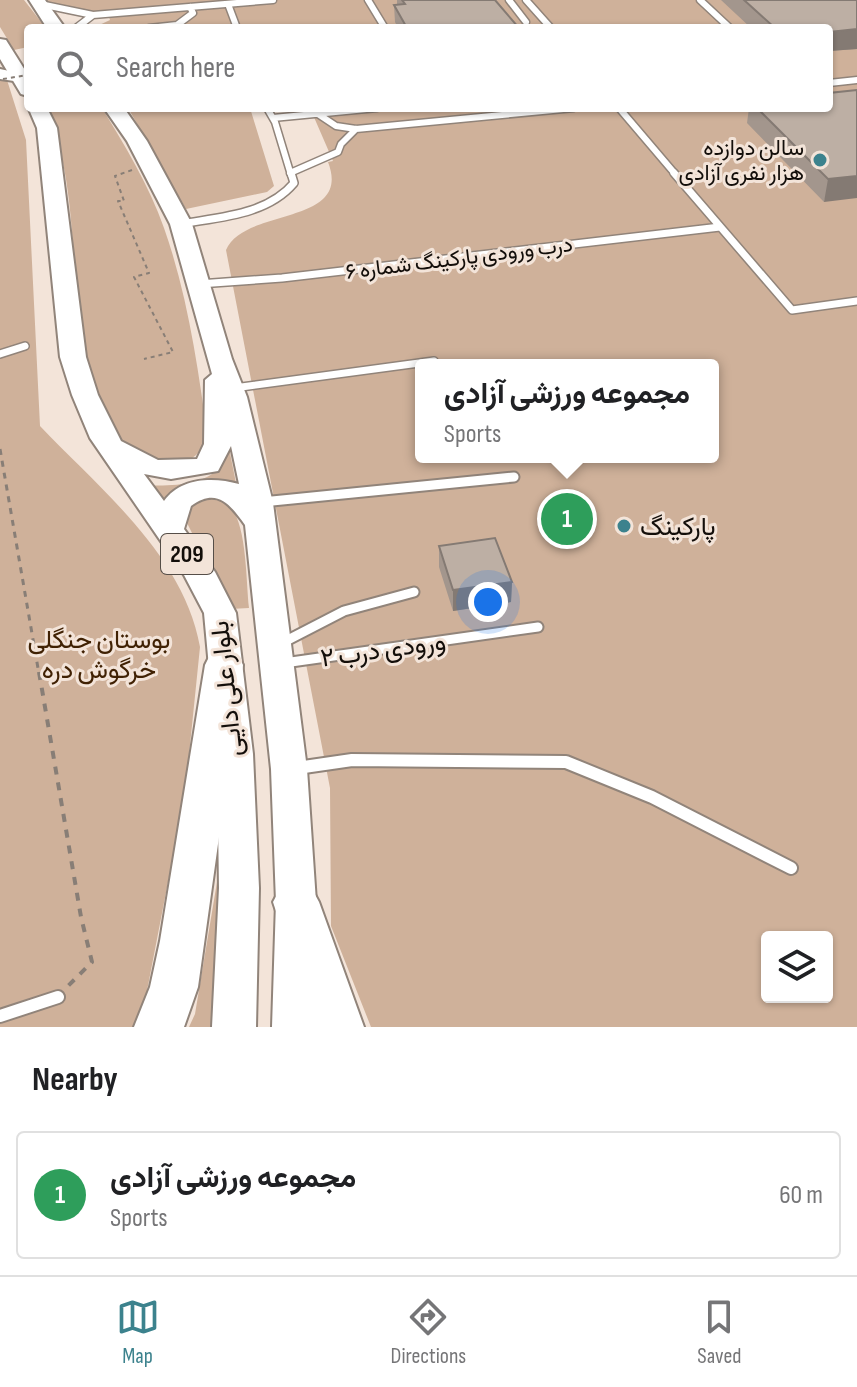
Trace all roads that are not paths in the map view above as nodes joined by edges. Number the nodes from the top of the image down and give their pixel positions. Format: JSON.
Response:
{"nodes":[{"id":1,"x":154,"y":0,"type":"edge"},
{"id":2,"x":273,"y":0,"type":"edge"},
{"id":3,"x":368,"y":0,"type":"edge"},
{"id":4,"x":509,"y":0,"type":"edge"},
{"id":5,"x":526,"y":0,"type":"edge"},
{"id":6,"x":700,"y":0,"type":"edge"},
{"id":7,"x":38,"y":2,"type":"edge"},
{"id":8,"x":228,"y":4,"type":"junction"},
{"id":9,"x":190,"y":7,"type":"junction"},
{"id":10,"x":157,"y":10,"type":"junction"},
{"id":11,"x":93,"y":15,"type":"junction"},
{"id":12,"x":526,"y":22,"type":"dead end"},
{"id":13,"x":53,"y":24,"type":"edge"},
{"id":14,"x":81,"y":24,"type":"edge"},
{"id":15,"x":178,"y":24,"type":"edge"},
{"id":16,"x":236,"y":24,"type":"edge"},
{"id":17,"x":383,"y":24,"type":"edge"},
{"id":18,"x":547,"y":24,"type":"edge"},
{"id":19,"x":726,"y":24,"type":"edge"},
{"id":20,"x":0,"y":44,"type":"edge"},
{"id":21,"x":1,"y":76,"type":"edge"},
{"id":22,"x":24,"y":78,"type":"edge"},
{"id":23,"x":857,"y":80,"type":"edge"},
{"id":24,"x":24,"y":81,"type":"edge"},
{"id":25,"x":833,"y":83,"type":"edge"},
{"id":26,"x":39,"y":112,"type":"edge"},
{"id":27,"x":117,"y":112,"type":"edge"},
{"id":28,"x":269,"y":112,"type":"edge"},
{"id":29,"x":338,"y":112,"type":"edge"},
{"id":30,"x":532,"y":112,"type":"edge"},
{"id":31,"x":622,"y":112,"type":"edge"},
{"id":32,"x":318,"y":114,"type":"junction"},
{"id":33,"x":273,"y":118,"type":"junction"},
{"id":34,"x":356,"y":129,"type":"junction"},
{"id":35,"x":290,"y":173,"type":"junction"},
{"id":36,"x":181,"y":224,"type":"junction"},
{"id":37,"x":720,"y":227,"type":"junction"},
{"id":38,"x":197,"y":284,"type":"junction"},
{"id":39,"x":857,"y":301,"type":"edge"},
{"id":40,"x":25,"y":346,"type":"dead end"},
{"id":41,"x":0,"y":354,"type":"edge"},
{"id":42,"x":219,"y":359,"type":"junction"},
{"id":43,"x":415,"y":364,"type":"edge"},
{"id":44,"x":231,"y":389,"type":"junction"},
{"id":45,"x":104,"y":438,"type":"junction"},
{"id":46,"x":514,"y":477,"type":"dead end"},
{"id":47,"x":258,"y":511,"type":"junction"},
{"id":48,"x":169,"y":529,"type":"junction"},
{"id":49,"x":414,"y":592,"type":"dead end"},
{"id":50,"x":538,"y":627,"type":"dead end"},
{"id":51,"x":274,"y":656,"type":"junction"},
{"id":52,"x":224,"y":665,"type":"junction"},
{"id":53,"x":289,"y":769,"type":"junction"},
{"id":54,"x":791,"y":868,"type":"dead end"},
{"id":55,"x":296,"y":902,"type":"junction"},
{"id":56,"x":58,"y":997,"type":"road end"},
{"id":57,"x":0,"y":1016,"type":"edge"},
{"id":58,"x":159,"y":1027,"type":"edge"},
{"id":59,"x":234,"y":1027,"type":"edge"},
{"id":60,"x":294,"y":1027,"type":"edge"},
{"id":61,"x":339,"y":1027,"type":"edge"}],
"edges":[{"from":1,"to":10,"type":"lane"},
{"from":2,"to":8,"type":"lane"},
{"from":3,"to":17,"type":"lane"},
{"from":4,"to":12,"type":"lane"},
{"from":5,"to":18,"type":"lane"},
{"from":6,"to":19,"type":"lane"},
{"from":7,"to":11,"type":"lane"},
{"from":7,"to":13,"type":"main road"},
{"from":8,"to":9,"type":"lane"},
{"from":8,"to":16,"type":"lane"},
{"from":9,"to":10,"type":"lane"},
{"from":9,"to":15,"type":"lane"},
{"from":10,"to":11,"type":"lane"},
{"from":11,"to":14,"type":"lane"},
{"from":20,"to":22,"type":"main road"},
{"from":21,"to":24,"type":"street"},
{"from":23,"to":25,"type":"lane"},
{"from":26,"to":45,"type":"main road","name":"بلوار علی دایی","number":"209"},
{"from":27,"to":36,"type":"main road","name":"بلوار علی دایی"},
{"from":28,"to":33,"type":"lane"},
{"from":29,"to":32,"type":"lane"},
{"from":30,"to":34,"type":"lane"},
{"from":31,"to":37,"type":"lane"},
{"from":32,"to":33,"type":"lane"},
{"from":32,"to":34,"type":"lane"},
{"from":33,"to":35,"type":"lane"},
{"from":34,"to":35,"type":"lane"},
{"from":35,"to":36,"type":"lane"},
{"from":36,"to":38,"type":"main road","name":"بلوار علی دایی"},
{"from":37,"to":38,"type":"lane","name":"درب ورودی پارکینگ شماره ۶"},
{"from":37,"to":39,"type":"lane"},
{"from":38,"to":42,"type":"main road","name":"بلوار علی دایی"},
{"from":40,"to":41,"type":"lane"},
{"from":42,"to":44,"type":"main road","name":"بلوار علی دایی"},
{"from":42,"to":45,"type":"main road"},
{"from":43,"to":44,"type":"lane"},
{"from":44,"to":47,"type":"main road","name":"بلوار علی دایی"},
{"from":45,"to":48,"type":"main road","name":"بلوار علی دایی","number":"209"},
{"from":46,"to":47,"type":"lane"},
{"from":47,"to":48,"type":"main road"},
{"from":47,"to":51,"type":"main road","name":"بلوار علی دایی"},
{"from":48,"to":52,"type":"main road","name":"بلوار علی دایی","number":"209"},
{"from":49,"to":51,"type":"lane"},
{"from":50,"to":51,"type":"lane","name":"ورودی درب ۲"},
{"from":51,"to":53,"type":"main road","name":"بلوار علی دایی"},
{"from":52,"to":58,"type":"highway"},
{"from":52,"to":59,"type":"main road","name":"بلوار علی دایی","number":"209"},
{"from":53,"to":54,"type":"lane"},
{"from":53,"to":55,"type":"main road","name":"بلوار علی دایی"},
{"from":55,"to":60,"type":"main road","name":"بلوار علی دایی"},
{"from":55,"to":61,"type":"highway"},
{"from":56,"to":57,"type":"lane"}]}
